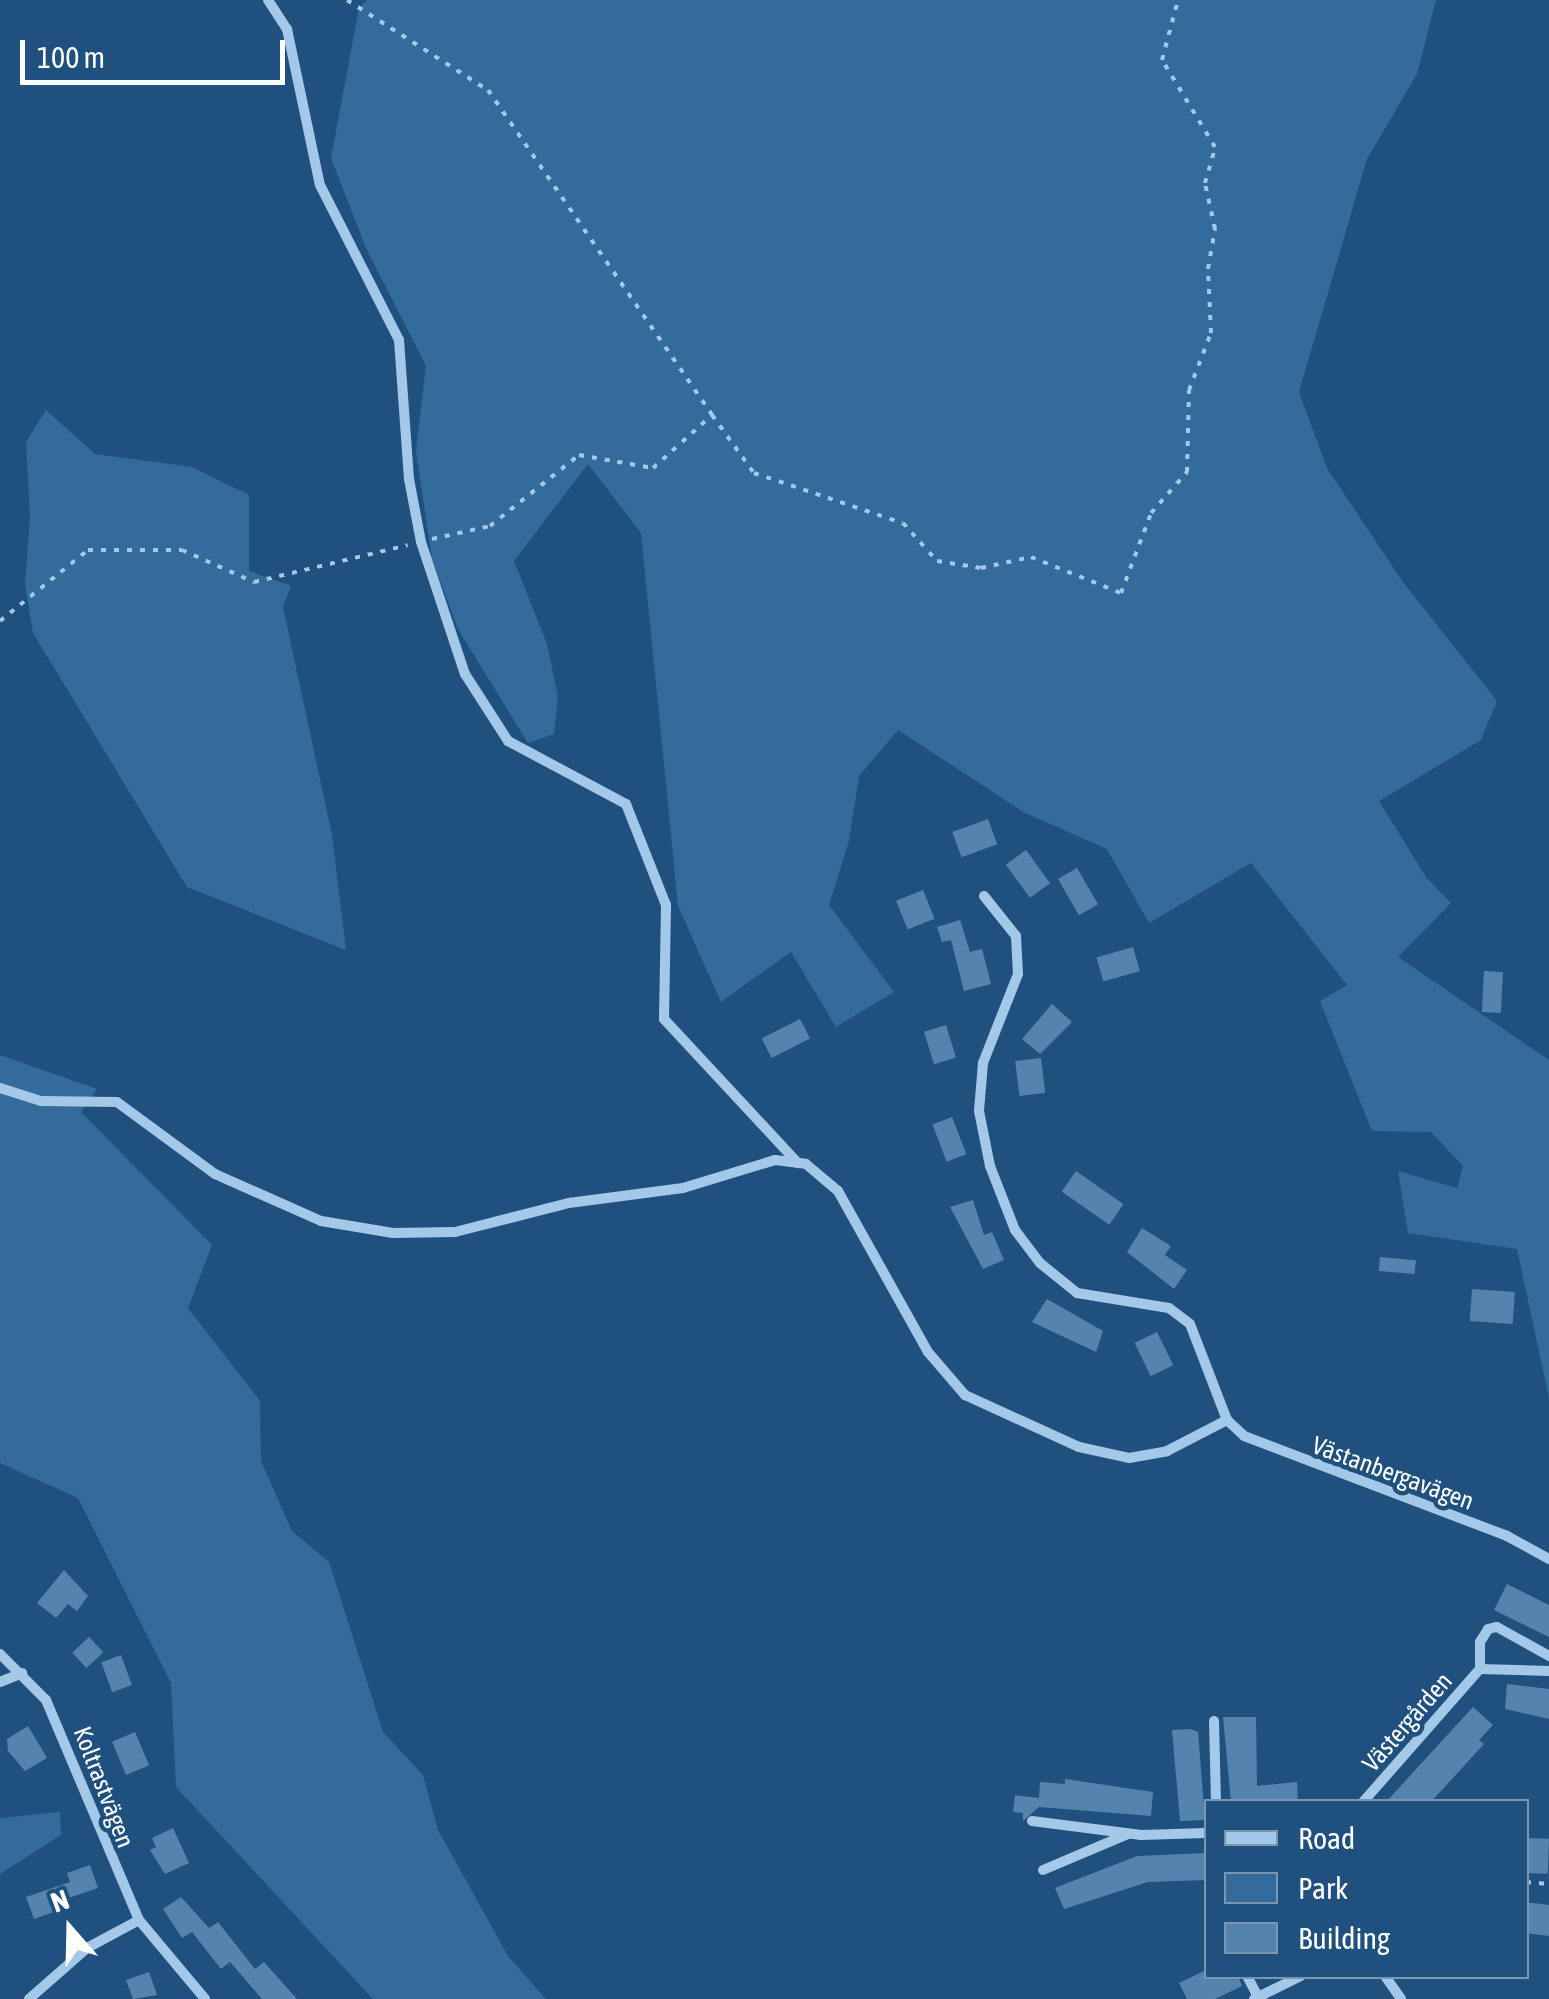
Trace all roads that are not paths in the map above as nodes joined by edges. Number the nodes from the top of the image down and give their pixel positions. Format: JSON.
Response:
{"nodes":[{"id":1,"x":268,"y":0,"type":"edge"},
{"id":2,"x":984,"y":896,"type":"dead end"},
{"id":3,"x":0,"y":1088,"type":"edge"},
{"id":4,"x":798,"y":1163,"type":"junction"},
{"id":5,"x":1226,"y":1420,"type":"junction"},
{"id":6,"x":1549,"y":1560,"type":"edge"},
{"id":7,"x":0,"y":1654,"type":"edge"},
{"id":8,"x":1549,"y":1656,"type":"edge"},
{"id":9,"x":1480,"y":1668,"type":"junction"},
{"id":10,"x":1549,"y":1671,"type":"edge"},
{"id":11,"x":22,"y":1673,"type":"junction"},
{"id":12,"x":0,"y":1682,"type":"edge"},
{"id":13,"x":1214,"y":1721,"type":"dead end"},
{"id":14,"x":1216,"y":1799,"type":"edge"},
{"id":15,"x":1366,"y":1799,"type":"edge"},
{"id":16,"x":1032,"y":1821,"type":"dead end"},
{"id":17,"x":1204,"y":1833,"type":"edge"},
{"id":18,"x":1128,"y":1834,"type":"junction"},
{"id":19,"x":1044,"y":1870,"type":"dead end"},
{"id":20,"x":140,"y":1920,"type":"junction"},
{"id":21,"x":1296,"y":1979,"type":"edge"},
{"id":22,"x":1257,"y":1998,"type":"edge"},
{"id":23,"x":28,"y":1999,"type":"edge"},
{"id":24,"x":205,"y":1999,"type":"edge"}],
"edges":[{"from":1,"to":4,"type":"street"},
{"from":2,"to":5,"type":"street"},
{"from":3,"to":4,"type":"street"},
{"from":4,"to":5,"type":"street"},
{"from":5,"to":6,"type":"street","name":"Västanbergavägen"},
{"from":7,"to":11,"type":"street","name":"Koltrastvägen"},
{"from":8,"to":9,"type":"street","name":"Västergården"},
{"from":9,"to":10,"type":"street","name":"Västergården"},
{"from":9,"to":15,"type":"street","name":"Västergården"},
{"from":11,"to":12,"type":"street"},
{"from":11,"to":20,"type":"street","name":"Koltrastvägen"},
{"from":13,"to":14,"type":"street"},
{"from":16,"to":18,"type":"street"},
{"from":17,"to":18,"type":"street"},
{"from":18,"to":19,"type":"street"},
{"from":20,"to":23,"type":"street"},
{"from":20,"to":24,"type":"street","name":"Koltrastvägen"},
{"from":21,"to":22,"type":"street"}]}
